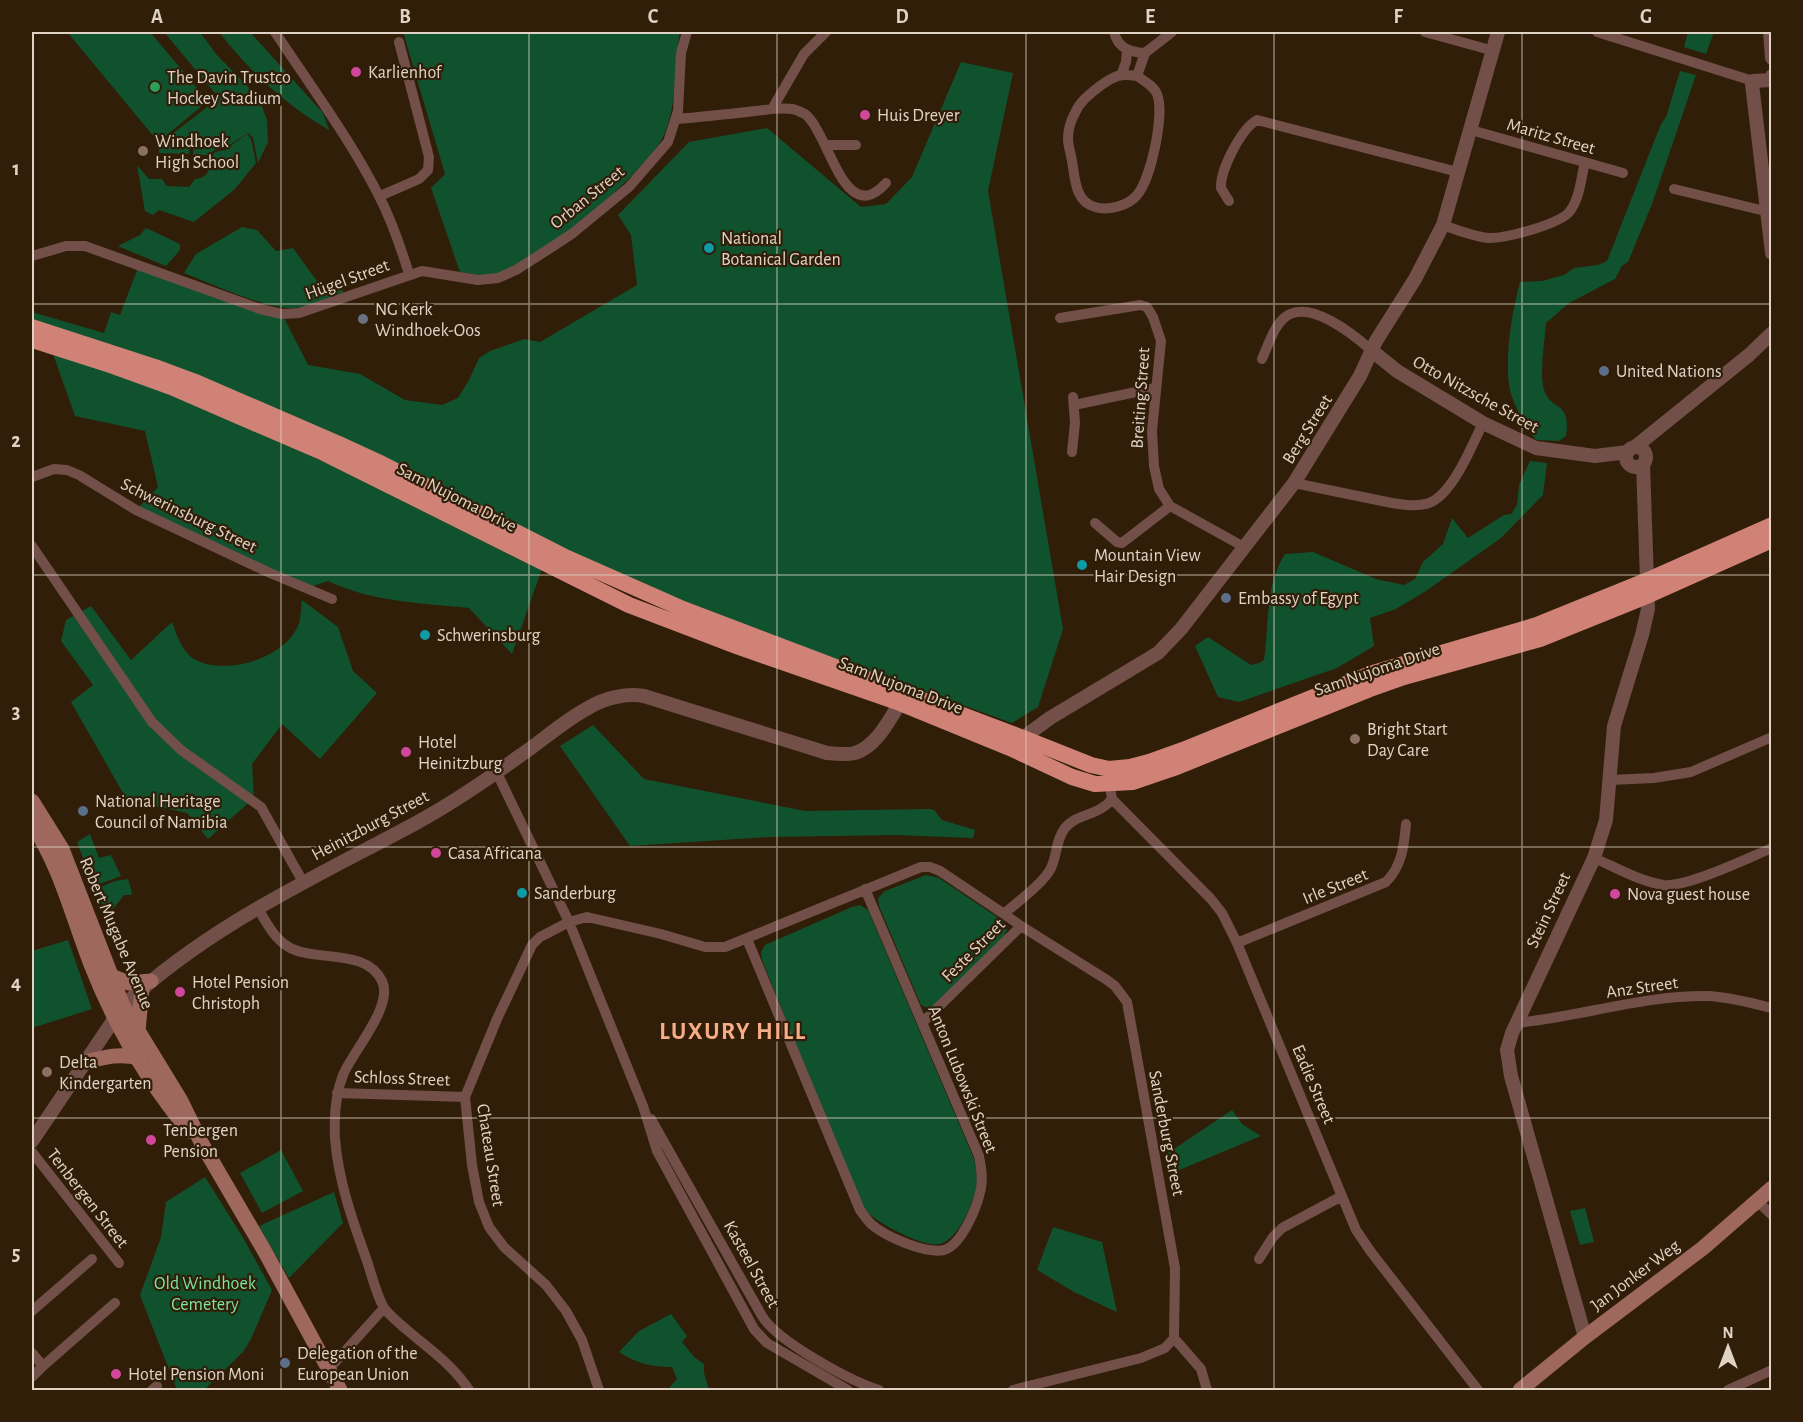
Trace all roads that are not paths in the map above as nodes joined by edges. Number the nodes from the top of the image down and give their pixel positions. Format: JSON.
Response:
{"nodes":[{"id":1,"x":275,"y":32,"type":"edge"},
{"id":2,"x":687,"y":32,"type":"edge"},
{"id":3,"x":826,"y":32,"type":"edge"},
{"id":4,"x":1114,"y":32,"type":"edge"},
{"id":5,"x":1172,"y":32,"type":"edge"},
{"id":6,"x":1425,"y":32,"type":"edge"},
{"id":7,"x":1498,"y":32,"type":"edge"},
{"id":8,"x":1597,"y":32,"type":"edge"},
{"id":9,"x":1770,"y":32,"type":"edge"},
{"id":10,"x":399,"y":42,"type":"dead end"},
{"id":11,"x":1127,"y":50,"type":"junction"},
{"id":12,"x":1494,"y":51,"type":"junction"},
{"id":13,"x":1145,"y":53,"type":"junction"},
{"id":14,"x":1772,"y":58,"type":"edge"},
{"id":15,"x":1122,"y":73,"type":"junction"},
{"id":16,"x":1137,"y":76,"type":"junction"},
{"id":17,"x":1771,"y":78,"type":"edge"},
{"id":18,"x":1753,"y":81,"type":"junction"},
{"id":19,"x":772,"y":110,"type":"junction"},
{"id":20,"x":676,"y":119,"type":"junction"},
{"id":21,"x":1471,"y":130,"type":"junction"},
{"id":22,"x":826,"y":145,"type":"junction"},
{"id":23,"x":856,"y":145,"type":"dead end"},
{"id":24,"x":1585,"y":162,"type":"junction"},
{"id":25,"x":1458,"y":171,"type":"junction"},
{"id":26,"x":1623,"y":173,"type":"dead end"},
{"id":27,"x":886,"y":183,"type":"dead end"},
{"id":28,"x":1674,"y":189,"type":"dead end"},
{"id":29,"x":380,"y":196,"type":"junction"},
{"id":30,"x":1229,"y":201,"type":"dead end"},
{"id":31,"x":1765,"y":210,"type":"junction"},
{"id":32,"x":1443,"y":225,"type":"junction"},
{"id":33,"x":1772,"y":253,"type":"edge"},
{"id":34,"x":32,"y":256,"type":"edge"},
{"id":35,"x":409,"y":274,"type":"junction"},
{"id":36,"x":1060,"y":318,"type":"dead end"},
{"id":37,"x":32,"y":327,"type":"edge"},
{"id":38,"x":1772,"y":333,"type":"edge"},
{"id":39,"x":32,"y":340,"type":"edge"},
{"id":40,"x":1371,"y":350,"type":"junction"},
{"id":41,"x":1262,"y":359,"type":"dead end"},
{"id":42,"x":1155,"y":388,"type":"junction"},
{"id":43,"x":1484,"y":423,"type":"junction"},
{"id":44,"x":1072,"y":452,"type":"dead end"},
{"id":45,"x":1635,"y":457,"type":"junction"},
{"id":46,"x":32,"y":477,"type":"edge"},
{"id":47,"x":1294,"y":483,"type":"junction"},
{"id":48,"x":1170,"y":506,"type":"junction"},
{"id":49,"x":1095,"y":523,"type":"dead end"},
{"id":50,"x":1772,"y":525,"type":"edge"},
{"id":51,"x":1772,"y":540,"type":"edge"},
{"id":52,"x":32,"y":546,"type":"edge"},
{"id":53,"x":1244,"y":547,"type":"junction"},
{"id":54,"x":1648,"y":587,"type":"junction"},
{"id":55,"x":332,"y":600,"type":"dead end"},
{"id":56,"x":903,"y":698,"type":"junction"},
{"id":57,"x":1772,"y":737,"type":"edge"},
{"id":58,"x":1017,"y":743,"type":"junction"},
{"id":59,"x":497,"y":773,"type":"junction"},
{"id":60,"x":1610,"y":780,"type":"junction"},
{"id":61,"x":1110,"y":784,"type":"junction"},
{"id":62,"x":32,"y":801,"type":"edge"},
{"id":63,"x":32,"y":824,"type":"edge"},
{"id":64,"x":1406,"y":824,"type":"dead end"},
{"id":65,"x":1772,"y":848,"type":"edge"},
{"id":66,"x":1594,"y":858,"type":"junction"},
{"id":67,"x":303,"y":882,"type":"junction"},
{"id":68,"x":865,"y":889,"type":"junction"},
{"id":69,"x":257,"y":907,"type":"junction"},
{"id":70,"x":1004,"y":914,"type":"junction"},
{"id":71,"x":569,"y":922,"type":"junction"},
{"id":72,"x":1021,"y":926,"type":"junction"},
{"id":73,"x":747,"y":939,"type":"junction"},
{"id":74,"x":1238,"y":943,"type":"junction"},
{"id":75,"x":111,"y":976,"type":"junction"},
{"id":76,"x":146,"y":985,"type":"junction"},
{"id":77,"x":1772,"y":1008,"type":"edge"},
{"id":78,"x":119,"y":1012,"type":"junction"},
{"id":79,"x":922,"y":1022,"type":"junction"},
{"id":80,"x":1516,"y":1023,"type":"junction"},
{"id":81,"x":138,"y":1031,"type":"junction"},
{"id":82,"x":139,"y":1058,"type":"junction"},
{"id":83,"x":86,"y":1062,"type":"junction"},
{"id":84,"x":337,"y":1093,"type":"junction"},
{"id":85,"x":465,"y":1097,"type":"junction"},
{"id":86,"x":643,"y":1106,"type":"junction"},
{"id":87,"x":32,"y":1141,"type":"edge"},
{"id":88,"x":202,"y":1144,"type":"junction"},
{"id":89,"x":32,"y":1152,"type":"edge"},
{"id":90,"x":1772,"y":1188,"type":"edge"},
{"id":91,"x":1342,"y":1196,"type":"junction"},
{"id":92,"x":1756,"y":1200,"type":"junction"},
{"id":93,"x":1772,"y":1215,"type":"edge"},
{"id":94,"x":92,"y":1259,"type":"dead end"},
{"id":95,"x":1259,"y":1259,"type":"dead end"},
{"id":96,"x":119,"y":1263,"type":"dead end"},
{"id":97,"x":115,"y":1303,"type":"dead end"},
{"id":98,"x":384,"y":1308,"type":"junction"},
{"id":99,"x":32,"y":1311,"type":"edge"},
{"id":100,"x":1585,"y":1337,"type":"junction"},
{"id":101,"x":1174,"y":1338,"type":"junction"},
{"id":102,"x":32,"y":1353,"type":"edge"},
{"id":103,"x":43,"y":1366,"type":"junction"},
{"id":104,"x":328,"y":1370,"type":"junction"},
{"id":105,"x":1772,"y":1370,"type":"edge"},
{"id":106,"x":32,"y":1377,"type":"edge"},
{"id":107,"x":340,"y":1390,"type":"edge"},
{"id":108,"x":468,"y":1390,"type":"edge"},
{"id":109,"x":599,"y":1390,"type":"edge"},
{"id":110,"x":848,"y":1390,"type":"edge"},
{"id":111,"x":879,"y":1390,"type":"edge"},
{"id":112,"x":1013,"y":1390,"type":"edge"},
{"id":113,"x":1207,"y":1390,"type":"edge"},
{"id":114,"x":1478,"y":1390,"type":"edge"},
{"id":115,"x":1520,"y":1390,"type":"edge"},
{"id":116,"x":1728,"y":1390,"type":"edge"}],
"edges":[{"from":1,"to":29,"type":"street","name":"Hügel Street"},
{"from":2,"to":20,"type":"street","name":"Orban Street"},
{"from":3,"to":19,"type":"street"},
{"from":4,"to":11,"type":"street"},
{"from":5,"to":13,"type":"street"},
{"from":6,"to":12,"type":"street"},
{"from":7,"to":12,"type":"street","name":"Berg Street"},
{"from":8,"to":18,"type":"street"},
{"from":9,"to":14,"type":"street"},
{"from":10,"to":29,"type":"street"},
{"from":11,"to":13,"type":"street"},
{"from":11,"to":15,"type":"street"},
{"from":12,"to":21,"type":"street","name":"Berg Street"},
{"from":13,"to":16,"type":"street"},
{"from":15,"to":16,"type":"street"},
{"from":15,"to":16,"type":"street"},
{"from":17,"to":18,"type":"street"},
{"from":18,"to":31,"type":"street"},
{"from":19,"to":20,"type":"street"},
{"from":19,"to":22,"type":"street"},
{"from":20,"to":35,"type":"street","name":"Orban Street"},
{"from":21,"to":24,"type":"street","name":"Maritz Street"},
{"from":21,"to":25,"type":"street","name":"Berg Street"},
{"from":22,"to":23,"type":"street"},
{"from":22,"to":27,"type":"street"},
{"from":24,"to":26,"type":"street","name":"Maritz Street"},
{"from":24,"to":32,"type":"street"},
{"from":25,"to":30,"type":"street"},
{"from":25,"to":32,"type":"street","name":"Berg Street"},
{"from":28,"to":31,"type":"street"},
{"from":29,"to":35,"type":"street","name":"Hügel Street"},
{"from":31,"to":33,"type":"street"},
{"from":32,"to":40,"type":"street","name":"Berg Street"},
{"from":34,"to":35,"type":"street","name":"Hügel Street"},
{"from":36,"to":42,"type":"street","name":"Breiting Street"},
{"from":37,"to":56,"type":"highway","name":"Sam Nujoma Drive"},
{"from":38,"to":45,"type":"street"},
{"from":39,"to":56,"type":"highway","name":"Sam Nujoma Drive"},
{"from":40,"to":41,"type":"street"},
{"from":40,"to":43,"type":"street","name":"Otto Nitzsche Street"},
{"from":40,"to":47,"type":"street","name":"Berg Street"},
{"from":42,"to":44,"type":"street"},
{"from":42,"to":48,"type":"street","name":"Breiting Street"},
{"from":43,"to":45,"type":"street","name":"Otto Nitzsche Street"},
{"from":43,"to":47,"type":"street"},
{"from":45,"to":54,"type":"street","name":"Stein Street"},
{"from":46,"to":55,"type":"street","name":"Schwerinsburg Street"},
{"from":47,"to":53,"type":"street","name":"Berg Street"},
{"from":48,"to":49,"type":"street"},
{"from":48,"to":53,"type":"street"},
{"from":50,"to":54,"type":"highway","name":"Sam Nujoma Drive"},
{"from":51,"to":54,"type":"highway","name":"Sam Nujoma Drive"},
{"from":52,"to":67,"type":"street"},
{"from":53,"to":58,"type":"street","name":"Berg Street"},
{"from":54,"to":60,"type":"street","name":"Stein Street"},
{"from":54,"to":61,"type":"highway","name":"Sam Nujoma Drive"},
{"from":56,"to":58,"type":"highway","name":"Sam Nujoma Drive"},
{"from":56,"to":59,"type":"street","name":"Heinitzburg Street"},
{"from":57,"to":60,"type":"street"},
{"from":58,"to":61,"type":"highway","name":"Sam Nujoma Drive"},
{"from":59,"to":67,"type":"street","name":"Heinitzburg Street"},
{"from":59,"to":71,"type":"street","name":"Kasteel Street"},
{"from":60,"to":66,"type":"street","name":"Stein Street"},
{"from":61,"to":70,"type":"street","name":"Feste Street"},
{"from":61,"to":74,"type":"street","name":"Eadie Street"},
{"from":62,"to":75,"type":"main road","name":"Robert Mugabe Avenue"},
{"from":63,"to":78,"type":"main road","name":"Robert Mugabe Avenue"},
{"from":64,"to":74,"type":"street","name":"Irle Street"},
{"from":65,"to":66,"type":"street"},
{"from":66,"to":80,"type":"street","name":"Stein Street"},
{"from":67,"to":69,"type":"street","name":"Heinitzburg Street"},
{"from":68,"to":70,"type":"street"},
{"from":68,"to":73,"type":"street"},
{"from":68,"to":79,"type":"street","name":"Anton Lubowski Street"},
{"from":69,"to":76,"type":"street","name":"Heinitzburg Street"},
{"from":69,"to":84,"type":"street"},
{"from":70,"to":72,"type":"street","name":"Feste Street"},
{"from":71,"to":73,"type":"street"},
{"from":71,"to":85,"type":"street","name":"Chateau Street"},
{"from":71,"to":86,"type":"street","name":"Kasteel Street"},
{"from":72,"to":79,"type":"street","name":"Feste Street"},
{"from":72,"to":101,"type":"street","name":"Sanderburg Street"},
{"from":73,"to":79,"type":"street","name":"Anton Lubowski Street"},
{"from":74,"to":91,"type":"street","name":"Eadie Street"},
{"from":75,"to":76,"type":"main road"},
{"from":75,"to":78,"type":"main road","name":"Robert Mugabe Avenue"},
{"from":76,"to":78,"type":"street","name":"Heinitzburg Street"},
{"from":76,"to":81,"type":"main road"},
{"from":77,"to":80,"type":"street","name":"Anz Street"},
{"from":78,"to":81,"type":"main road","name":"Robert Mugabe Avenue"},
{"from":78,"to":82,"type":"main road","name":"Robert Mugabe Avenue"},
{"from":78,"to":83,"type":"street","name":"Heinitzburg Street"},
{"from":80,"to":100,"type":"street","name":"Stein Street"},
{"from":81,"to":88,"type":"main road","name":"Robert Mugabe Avenue"},
{"from":82,"to":83,"type":"main road"},
{"from":82,"to":88,"type":"main road","name":"Robert Mugabe Avenue"},
{"from":83,"to":87,"type":"street","name":"Heinitzburg Street"},
{"from":84,"to":85,"type":"street","name":"Schloss Street"},
{"from":84,"to":98,"type":"street"},
{"from":85,"to":109,"type":"street","name":"Chateau Street"},
{"from":86,"to":110,"type":"street","name":"Kasteel Street"},
{"from":86,"to":111,"type":"street","name":"Kasteel Street"},
{"from":88,"to":104,"type":"main road","name":"Robert Mugabe Avenue"},
{"from":89,"to":96,"type":"street","name":"Tenbergen Street"},
{"from":90,"to":92,"type":"main road","name":"Jan Jonker Weg"},
{"from":91,"to":95,"type":"street"},
{"from":91,"to":114,"type":"street","name":"Eadie Street"},
{"from":92,"to":93,"type":"street"},
{"from":92,"to":100,"type":"main road","name":"Jan Jonker Weg"},
{"from":94,"to":99,"type":"street"},
{"from":97,"to":103,"type":"street"},
{"from":98,"to":104,"type":"street"},
{"from":98,"to":108,"type":"street"},
{"from":100,"to":115,"type":"main road","name":"Jan Jonker Weg"},
{"from":101,"to":112,"type":"street"},
{"from":101,"to":113,"type":"street"},
{"from":102,"to":103,"type":"street"},
{"from":103,"to":106,"type":"street"},
{"from":104,"to":107,"type":"main road","name":"Robert Mugabe Avenue"},
{"from":105,"to":116,"type":"street"}]}
